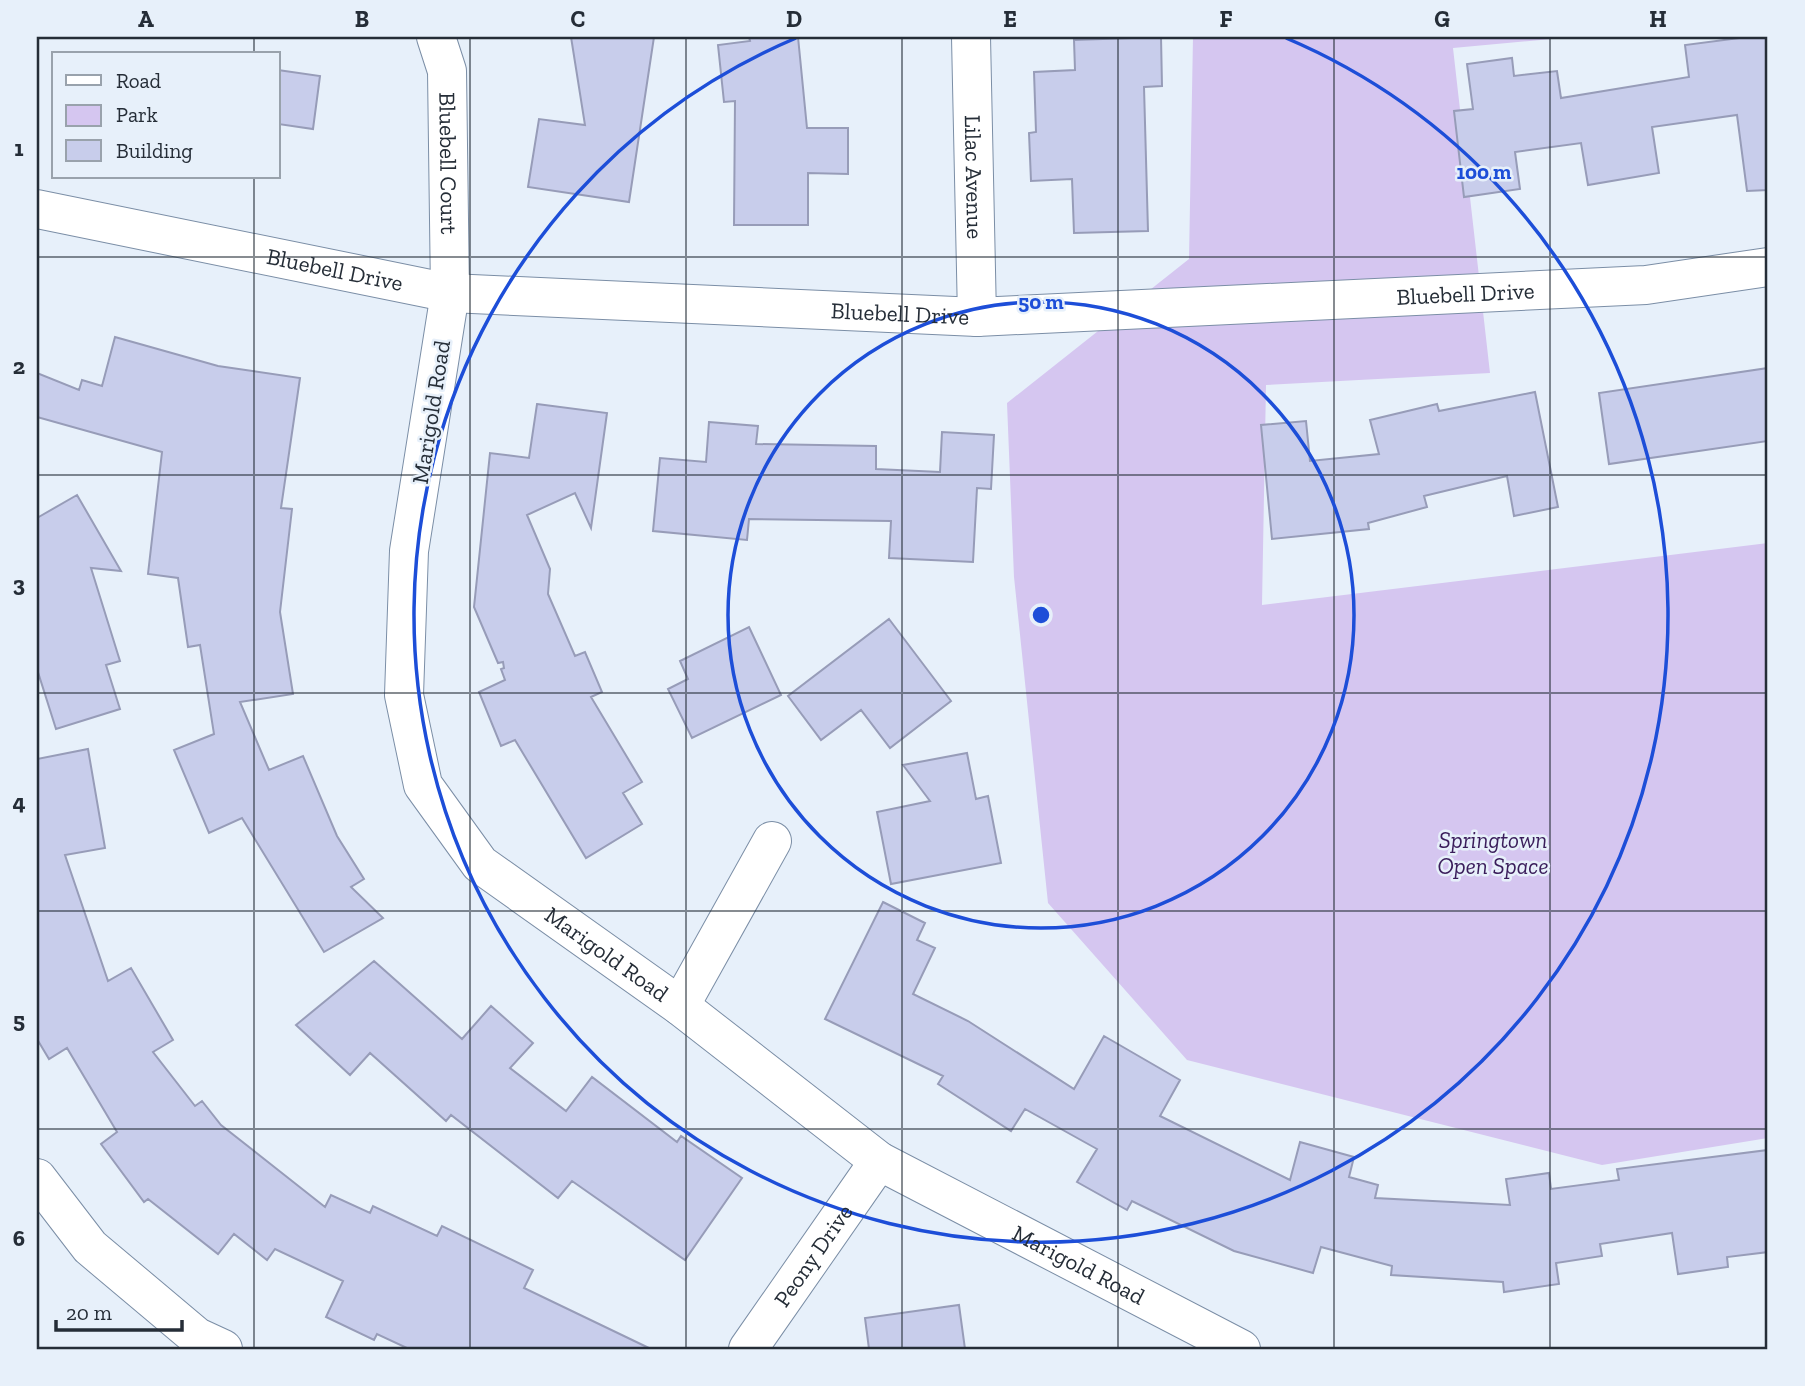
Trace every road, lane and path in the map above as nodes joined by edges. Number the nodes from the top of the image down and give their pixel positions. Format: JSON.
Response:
{"nodes":[{"id":1,"x":436,"y":37,"type":"edge"},
{"id":2,"x":971,"y":37,"type":"edge"},
{"id":3,"x":37,"y":209,"type":"edge"},
{"id":4,"x":1768,"y":267,"type":"edge"},
{"id":5,"x":450,"y":293,"type":"junction"},
{"id":6,"x":977,"y":317,"type":"junction"},
{"id":7,"x":772,"y":841,"type":"dead end"},
{"id":8,"x":680,"y":1006,"type":"junction"},
{"id":9,"x":879,"y":1161,"type":"junction"},
{"id":10,"x":37,"y":1178,"type":"edge"},
{"id":11,"x":223,"y":1349,"type":"edge"},
{"id":12,"x":748,"y":1349,"type":"edge"},
{"id":13,"x":1241,"y":1349,"type":"edge"}],
"edges":[{"from":1,"to":5,"type":"street","name":"Bluebell Court"},
{"from":2,"to":6,"type":"street","name":"Lilac Avenue"},
{"from":3,"to":5,"type":"street","name":"Bluebell Drive"},
{"from":4,"to":6,"type":"street","name":"Bluebell Drive"},
{"from":5,"to":6,"type":"street","name":"Bluebell Drive"},
{"from":5,"to":8,"type":"street","name":"Marigold Road"},
{"from":7,"to":8,"type":"street"},
{"from":8,"to":9,"type":"street","name":"Marigold Road"},
{"from":9,"to":12,"type":"street","name":"Peony Drive"},
{"from":9,"to":13,"type":"street","name":"Marigold Road"},
{"from":10,"to":11,"type":"street"}]}
